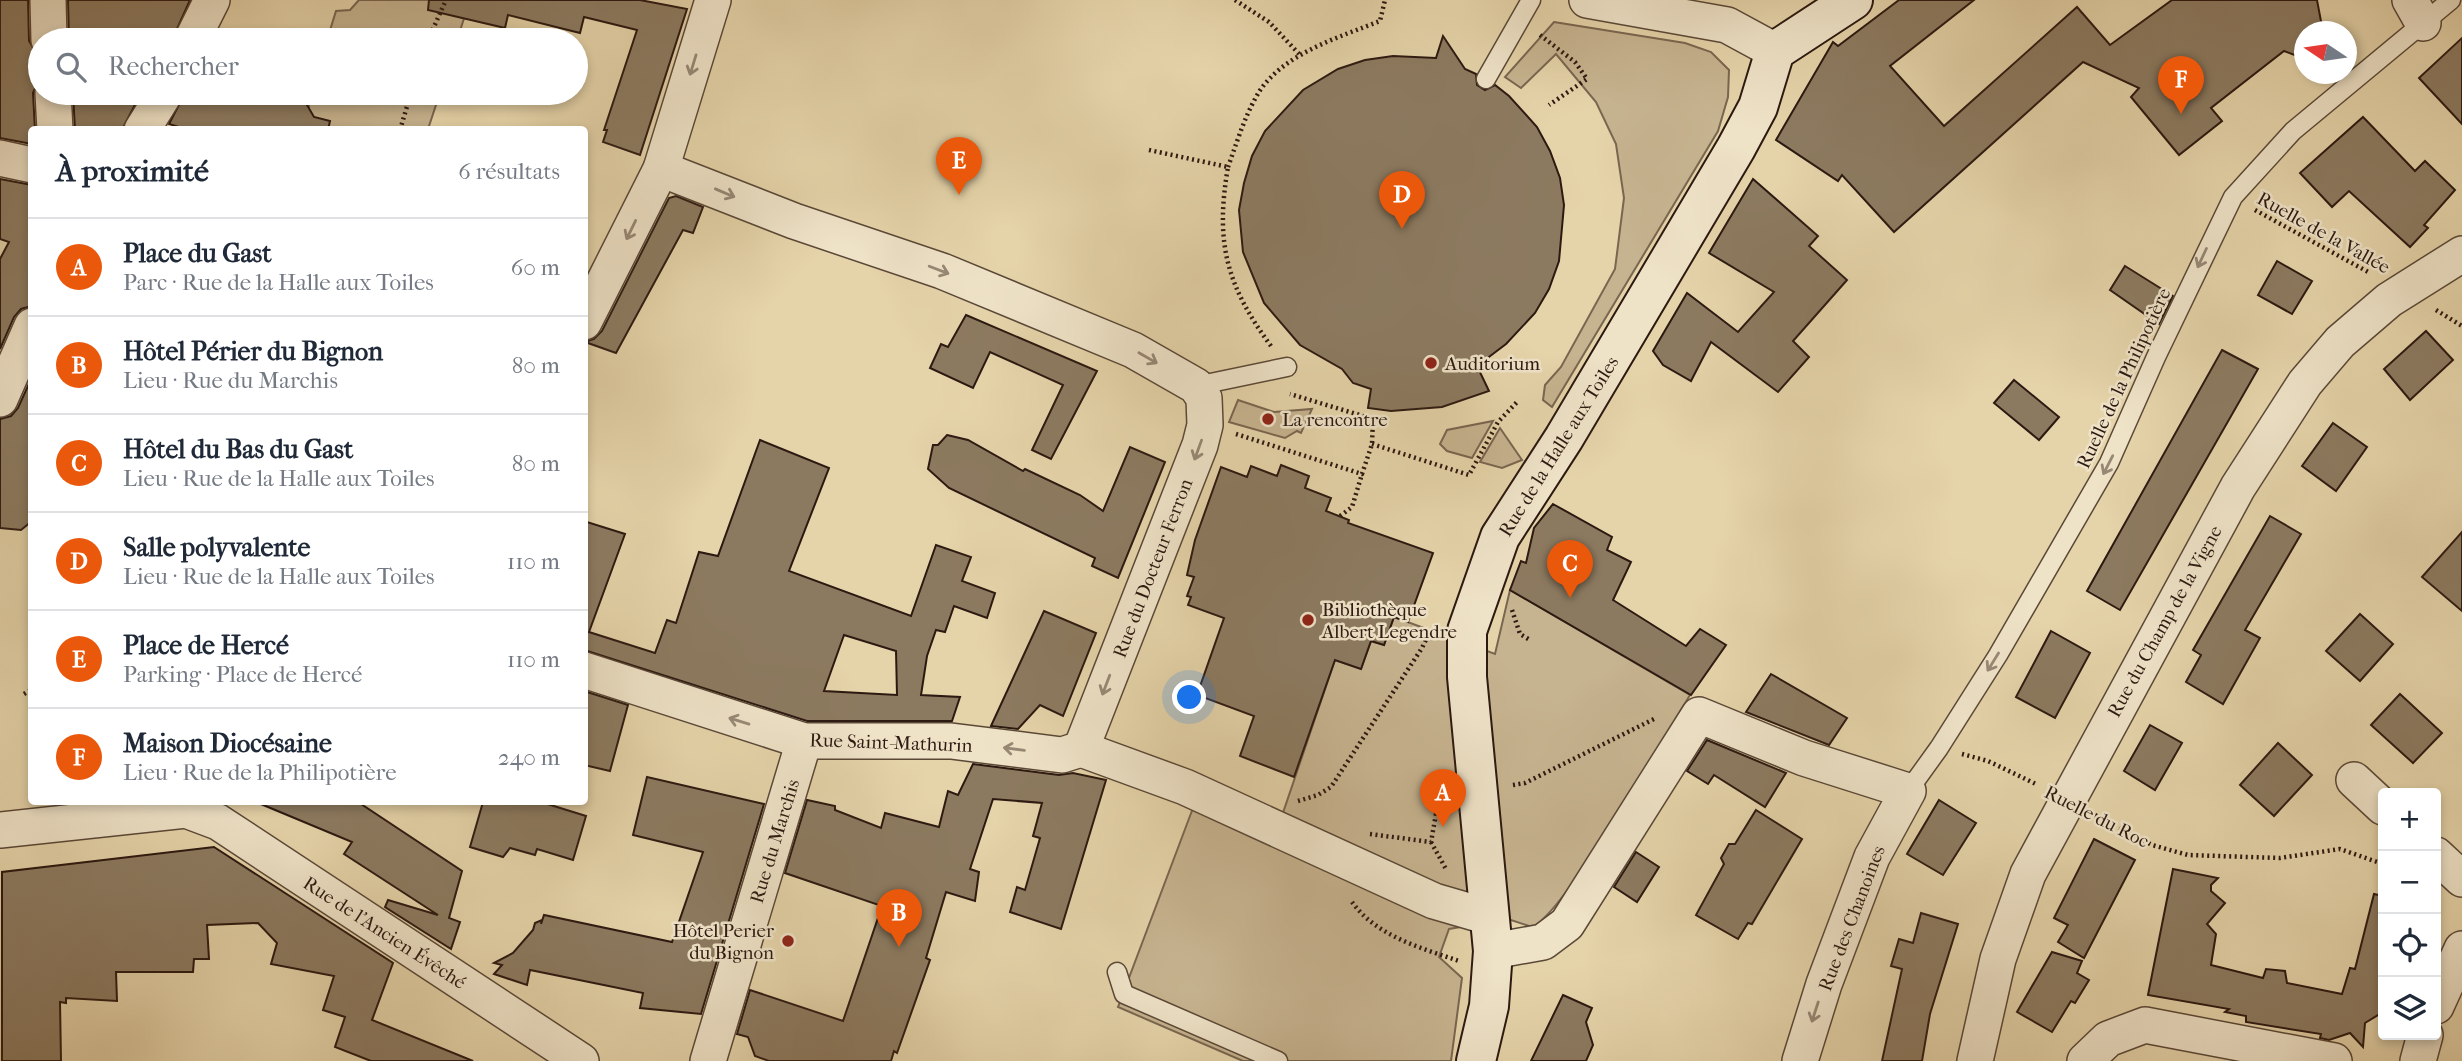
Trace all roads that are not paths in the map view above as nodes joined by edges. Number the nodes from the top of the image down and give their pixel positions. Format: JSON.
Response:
{"nodes":[{"id":1,"x":48,"y":0,"type":"edge"},
{"id":2,"x":212,"y":0,"type":"edge"},
{"id":3,"x":713,"y":0,"type":"edge"},
{"id":4,"x":1531,"y":0,"type":"edge"},
{"id":5,"x":1587,"y":0,"type":"edge"},
{"id":6,"x":1853,"y":0,"type":"edge"},
{"id":7,"x":2451,"y":0,"type":"edge"},
{"id":8,"x":2416,"y":12,"type":"edge"},
{"id":9,"x":49,"y":28,"type":"edge"},
{"id":10,"x":198,"y":28,"type":"edge"},
{"id":11,"x":1775,"y":51,"type":"junction"},
{"id":12,"x":1486,"y":79,"type":"dead end"},
{"id":13,"x":54,"y":105,"type":"edge"},
{"id":14,"x":158,"y":105,"type":"edge"},
{"id":15,"x":55,"y":126,"type":"edge"},
{"id":16,"x":144,"y":126,"type":"edge"},
{"id":17,"x":0,"y":158,"type":"edge"},
{"id":18,"x":28,"y":164,"type":"edge"},
{"id":19,"x":661,"y":169,"type":"junction"},
{"id":20,"x":2462,"y":254,"type":"edge"},
{"id":21,"x":588,"y":314,"type":"edge"},
{"id":22,"x":28,"y":335,"type":"edge"},
{"id":23,"x":1287,"y":367,"type":"road end"},
{"id":24,"x":1196,"y":386,"type":"junction"},
{"id":25,"x":0,"y":399,"type":"edge"},
{"id":26,"x":588,"y":671,"type":"edge"},
{"id":27,"x":804,"y":741,"type":"junction"},
{"id":28,"x":1081,"y":749,"type":"junction"},
{"id":29,"x":2354,"y":780,"type":"dead end"},
{"id":30,"x":1908,"y":791,"type":"junction"},
{"id":31,"x":2378,"y":802,"type":"edge"},
{"id":32,"x":189,"y":806,"type":"edge"},
{"id":33,"x":0,"y":830,"type":"edge"},
{"id":34,"x":2441,"y":859,"type":"edge"},
{"id":35,"x":2462,"y":878,"type":"edge"},
{"id":36,"x":1480,"y":940,"type":"junction"},
{"id":37,"x":2462,"y":949,"type":"edge"},
{"id":38,"x":1117,"y":972,"type":"dead end"},
{"id":39,"x":2441,"y":995,"type":"edge"},
{"id":40,"x":2424,"y":1040,"type":"edge"},
{"id":41,"x":581,"y":1061,"type":"edge"},
{"id":42,"x":708,"y":1061,"type":"edge"},
{"id":43,"x":1279,"y":1061,"type":"edge"},
{"id":44,"x":1476,"y":1061,"type":"edge"},
{"id":45,"x":1800,"y":1061,"type":"edge"},
{"id":46,"x":1975,"y":1061,"type":"edge"},
{"id":47,"x":2085,"y":1061,"type":"edge"},
{"id":48,"x":2334,"y":1061,"type":"edge"},
{"id":49,"x":2418,"y":1061,"type":"edge"}],
"edges":[{"from":1,"to":9,"type":"street"},
{"from":2,"to":10,"type":"street"},
{"from":3,"to":19,"type":"street","one_way":true},
{"from":4,"to":12,"type":"lane"},
{"from":5,"to":11,"type":"street"},
{"from":6,"to":11,"type":"street"},
{"from":7,"to":8,"type":"lane","name":"Ruelle de la Philipotière"},
{"from":8,"to":30,"type":"lane","name":"Ruelle de la Philipotière","one_way":true},
{"from":11,"to":36,"type":"street","name":"Rue de la Halle aux Toiles"},
{"from":13,"to":15,"type":"street"},
{"from":14,"to":16,"type":"street"},
{"from":17,"to":18,"type":"street"},
{"from":19,"to":21,"type":"street","one_way":true},
{"from":19,"to":24,"type":"street","one_way":true},
{"from":20,"to":46,"type":"street","name":"Rue du Champ de la Vigne"},
{"from":22,"to":25,"type":"street"},
{"from":23,"to":24,"type":"lane"},
{"from":24,"to":28,"type":"street","name":"Rue du Docteur Ferron","one_way":true},
{"from":27,"to":26,"type":"street","name":"Rue Saint-Mathurin","one_way":true},
{"from":28,"to":27,"type":"street","name":"Rue Saint-Mathurin","one_way":true},
{"from":27,"to":42,"type":"street","name":"Rue du Marchis"},
{"from":28,"to":36,"type":"street"},
{"from":29,"to":31,"type":"street"},
{"from":30,"to":36,"type":"street"},
{"from":30,"to":45,"type":"street","name":"Rue des Chanoines","one_way":true},
{"from":32,"to":33,"type":"street"},
{"from":32,"to":41,"type":"street","name":"Rue de l'Ancien Évêché"},
{"from":34,"to":35,"type":"street"},
{"from":36,"to":44,"type":"street","name":"Rue de la Halle aux Toiles"},
{"from":37,"to":39,"type":"street"},
{"from":38,"to":43,"type":"lane"},
{"from":40,"to":49,"type":"street"},
{"from":47,"to":48,"type":"street"}]}
